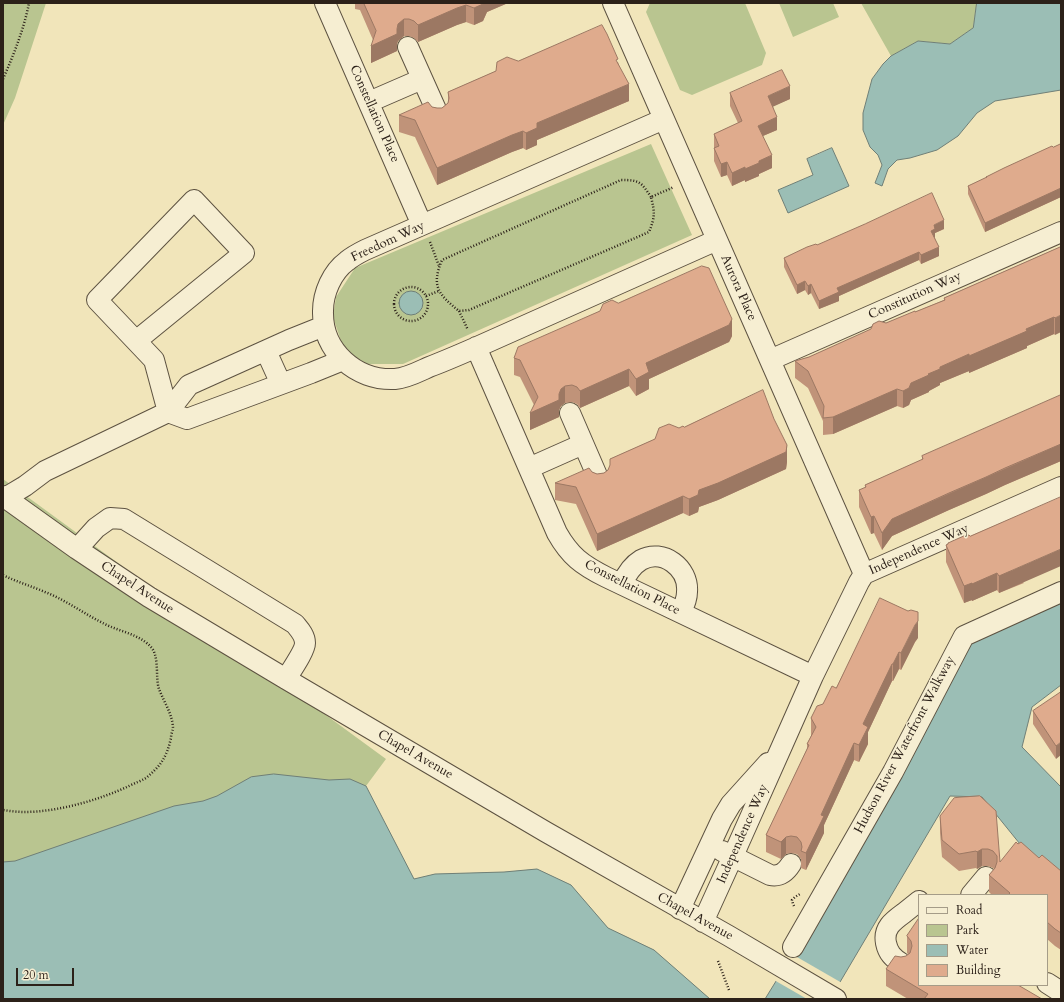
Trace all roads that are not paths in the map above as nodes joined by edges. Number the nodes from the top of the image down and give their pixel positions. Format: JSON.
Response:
{"nodes":[{"id":1,"x":325,"y":3,"type":"edge"},
{"id":2,"x":613,"y":3,"type":"edge"},
{"id":3,"x":408,"y":47,"type":"dead end"},
{"id":4,"x":422,"y":79,"type":"junction"},
{"id":5,"x":369,"y":102,"type":"junction"},
{"id":6,"x":438,"y":114,"type":"edge"},
{"id":7,"x":664,"y":119,"type":"junction"},
{"id":8,"x":422,"y":225,"type":"junction"},
{"id":9,"x":1061,"y":232,"type":"edge"},
{"id":10,"x":717,"y":240,"type":"junction"},
{"id":11,"x":324,"y":326,"type":"junction"},
{"id":12,"x":136,"y":341,"type":"junction"},
{"id":13,"x":476,"y":347,"type":"junction"},
{"id":14,"x":266,"y":351,"type":"junction"},
{"id":15,"x":343,"y":360,"type":"junction"},
{"id":16,"x":770,"y":360,"type":"junction"},
{"id":17,"x":281,"y":384,"type":"junction"},
{"id":18,"x":168,"y":412,"type":"junction"},
{"id":19,"x":570,"y":413,"type":"dead end"},
{"id":20,"x":584,"y":444,"type":"junction"},
{"id":21,"x":529,"y":468,"type":"junction"},
{"id":22,"x":599,"y":480,"type":"edge"},
{"id":23,"x":1061,"y":487,"type":"edge"},
{"id":24,"x":4,"y":497,"type":"edge"},
{"id":25,"x":77,"y":550,"type":"junction"},
{"id":26,"x":864,"y":574,"type":"junction"},
{"id":27,"x":622,"y":584,"type":"junction"},
{"id":28,"x":1061,"y":592,"type":"edge"},
{"id":29,"x":681,"y":612,"type":"junction"},
{"id":30,"x":813,"y":676,"type":"junction"},
{"id":31,"x":286,"y":680,"type":"junction"},
{"id":32,"x":782,"y":746,"type":"junction"},
{"id":33,"x":710,"y":845,"type":"junction"},
{"id":34,"x":733,"y":856,"type":"junction"},
{"id":35,"x":791,"y":864,"type":"dead end"},
{"id":36,"x":986,"y":877,"type":"dead end"},
{"id":37,"x":972,"y":894,"type":"edge"},
{"id":38,"x":918,"y":902,"type":"edge"},
{"id":39,"x":680,"y":909,"type":"junction"},
{"id":40,"x":703,"y":922,"type":"junction"},
{"id":41,"x":793,"y":948,"type":"dead end"},
{"id":42,"x":901,"y":963,"type":"edge"},
{"id":43,"x":1048,"y":984,"type":"edge"},
{"id":44,"x":1061,"y":992,"type":"edge"},
{"id":45,"x":836,"y":999,"type":"edge"}],
"edges":[{"from":1,"to":5,"type":"street","name":"Constellation Place"},
{"from":2,"to":7,"type":"street","name":"Aurora Place"},
{"from":3,"to":4,"type":"street"},
{"from":4,"to":5,"type":"street"},
{"from":4,"to":6,"type":"street"},
{"from":5,"to":8,"type":"street","name":"Constellation Place"},
{"from":7,"to":8,"type":"street","name":"Freedom Way"},
{"from":7,"to":10,"type":"street","name":"Aurora Place"},
{"from":8,"to":11,"type":"street","name":"Freedom Way"},
{"from":9,"to":16,"type":"street","name":"Constitution Way"},
{"from":10,"to":13,"type":"street","name":"Freedom Way"},
{"from":10,"to":16,"type":"street","name":"Aurora Place"},
{"from":11,"to":14,"type":"street"},
{"from":11,"to":15,"type":"street","name":"Freedom Way"},
{"from":12,"to":12,"type":"street"},
{"from":12,"to":18,"type":"street"},
{"from":13,"to":15,"type":"street","name":"Freedom Way"},
{"from":13,"to":21,"type":"street","name":"Constellation Place"},
{"from":14,"to":17,"type":"street"},
{"from":14,"to":18,"type":"street"},
{"from":15,"to":17,"type":"street"},
{"from":16,"to":26,"type":"street","name":"Aurora Place"},
{"from":17,"to":18,"type":"street"},
{"from":18,"to":24,"type":"street"},
{"from":19,"to":20,"type":"street"},
{"from":20,"to":21,"type":"street"},
{"from":20,"to":22,"type":"street"},
{"from":21,"to":27,"type":"street","name":"Constellation Place"},
{"from":23,"to":26,"type":"street","name":"Independence Way"},
{"from":24,"to":25,"type":"street","name":"Chapel Avenue"},
{"from":25,"to":31,"type":"street","name":"Chapel Avenue"},
{"from":25,"to":31,"type":"street"},
{"from":26,"to":30,"type":"street","name":"Independence Way"},
{"from":27,"to":29,"type":"street","name":"Constellation Place"},
{"from":27,"to":29,"type":"street"},
{"from":28,"to":41,"type":"street","name":"Hudson River Waterfront Walkway"},
{"from":29,"to":30,"type":"street","name":"Constellation Place"},
{"from":30,"to":32,"type":"street","name":"Independence Way"},
{"from":31,"to":39,"type":"street","name":"Chapel Avenue"},
{"from":32,"to":33,"type":"street","name":"Independence Way"},
{"from":32,"to":34,"type":"street","name":"Independence Way"},
{"from":33,"to":34,"type":"street"},
{"from":33,"to":39,"type":"street","name":"Independence Way"},
{"from":34,"to":35,"type":"street"},
{"from":34,"to":40,"type":"street","name":"Independence Way"},
{"from":36,"to":37,"type":"street"},
{"from":38,"to":42,"type":"street"},
{"from":39,"to":40,"type":"street","name":"Chapel Avenue"},
{"from":40,"to":45,"type":"street","name":"Chapel Avenue"},
{"from":43,"to":44,"type":"street"}]}
